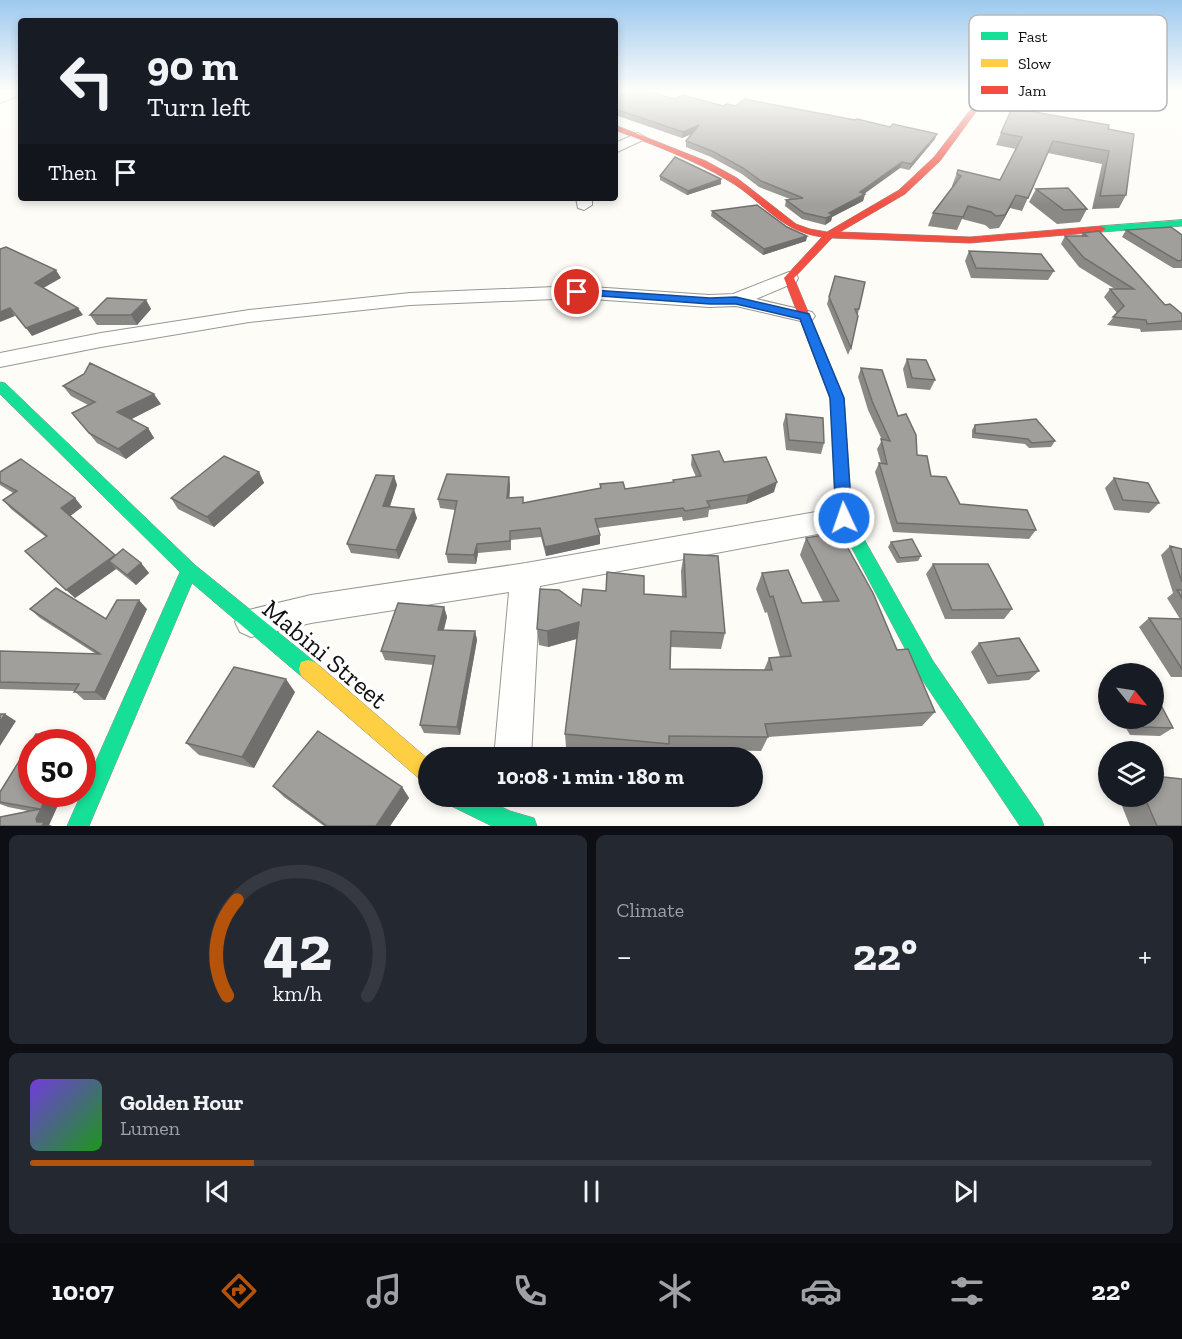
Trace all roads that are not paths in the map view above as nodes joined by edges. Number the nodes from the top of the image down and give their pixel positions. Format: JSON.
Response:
{"nodes":[{"id":1,"x":619,"y":129,"type":"edge"},
{"id":2,"x":961,"y":129,"type":"edge"},
{"id":3,"x":638,"y":137,"type":"junction"},
{"id":4,"x":618,"y":147,"type":"edge"},
{"id":5,"x":1182,"y":223,"type":"edge"},
{"id":6,"x":829,"y":235,"type":"junction"},
{"id":7,"x":789,"y":278,"type":"junction"},
{"id":8,"x":736,"y":300,"type":"junction"},
{"id":9,"x":805,"y":316,"type":"junction"},
{"id":10,"x":0,"y":360,"type":"edge"},
{"id":11,"x":0,"y":386,"type":"edge"},
{"id":12,"x":844,"y":518,"type":"junction"},
{"id":13,"x":189,"y":570,"type":"junction"},
{"id":14,"x":526,"y":576,"type":"junction"},
{"id":15,"x":251,"y":622,"type":"junction"},
{"id":16,"x":513,"y":747,"type":"edge"},
{"id":17,"x":418,"y":765,"type":"edge"},
{"id":18,"x":484,"y":807,"type":"edge"},
{"id":19,"x":513,"y":818,"type":"edge"},
{"id":20,"x":78,"y":826,"type":"edge"},
{"id":21,"x":1033,"y":826,"type":"edge"}],
"edges":[{"from":1,"to":3,"type":"main road"},
{"from":2,"to":6,"type":"main road"},
{"from":3,"to":4,"type":"street"},
{"from":3,"to":6,"type":"main road"},
{"from":5,"to":6,"type":"main road"},
{"from":6,"to":7,"type":"main road"},
{"from":7,"to":8,"type":"street"},
{"from":7,"to":9,"type":"main road"},
{"from":8,"to":9,"type":"street"},
{"from":8,"to":10,"type":"street"},
{"from":9,"to":12,"type":"main road"},
{"from":11,"to":13,"type":"main road","name":"Mabini Street"},
{"from":12,"to":14,"type":"street"},
{"from":12,"to":21,"type":"main road"},
{"from":13,"to":15,"type":"main road","name":"Mabini Street"},
{"from":13,"to":20,"type":"main road"},
{"from":14,"to":15,"type":"street"},
{"from":14,"to":16,"type":"street"},
{"from":15,"to":17,"type":"main road","name":"Mabini Street"},
{"from":18,"to":19,"type":"main road"}]}
